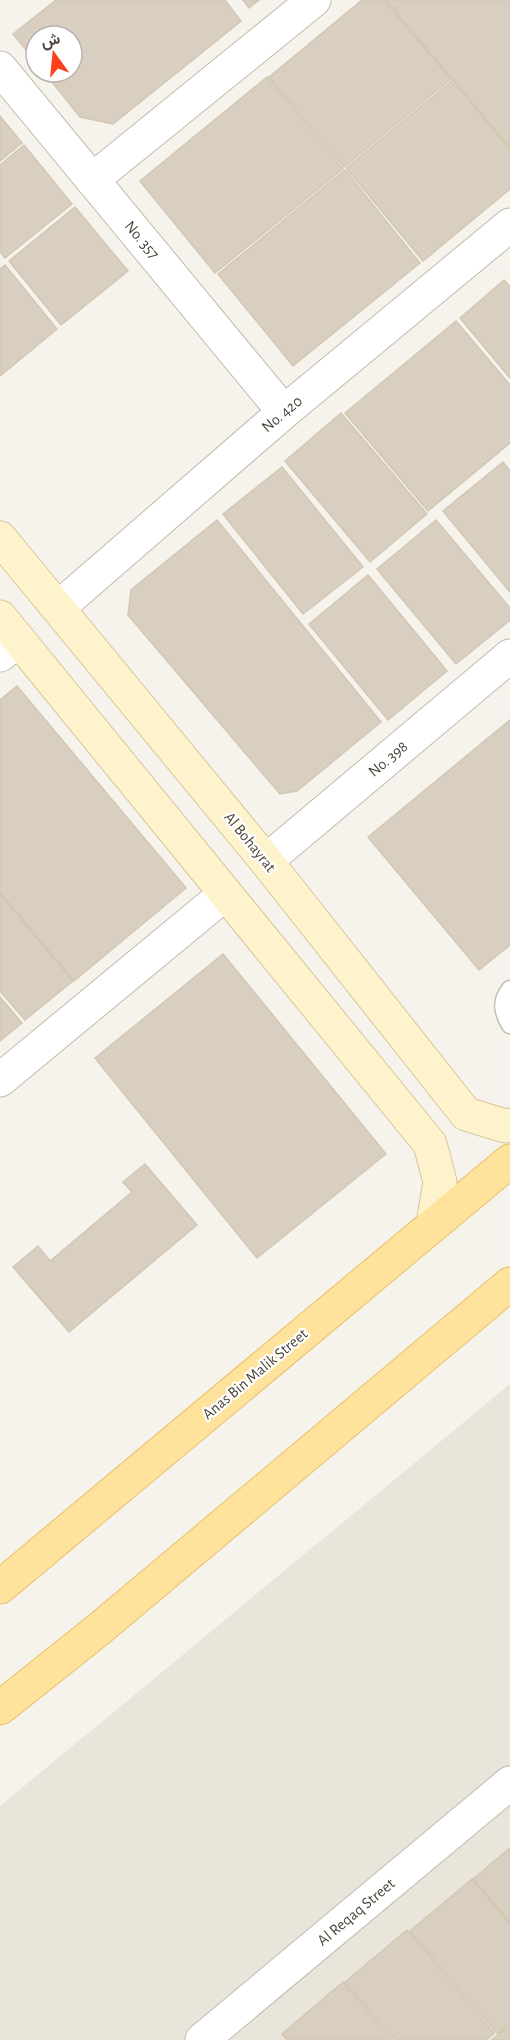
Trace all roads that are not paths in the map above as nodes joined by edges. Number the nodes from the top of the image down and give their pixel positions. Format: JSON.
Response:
{"nodes":[{"id":1,"x":314,"y":0,"type":"edge"},
{"id":2,"x":0,"y":68,"type":"edge"},
{"id":3,"x":92,"y":180,"type":"junction"},
{"id":4,"x":510,"y":225,"type":"edge"},
{"id":5,"x":284,"y":412,"type":"junction"},
{"id":6,"x":0,"y":538,"type":"edge"},
{"id":7,"x":58,"y":608,"type":"junction"},
{"id":8,"x":6,"y":638,"type":"edge"},
{"id":9,"x":510,"y":656,"type":"edge"},
{"id":10,"x":266,"y":861,"type":"junction"},
{"id":11,"x":225,"y":894,"type":"junction"},
{"id":12,"x":510,"y":989,"type":"edge"},
{"id":13,"x":510,"y":1025,"type":"edge"},
{"id":14,"x":425,"y":1061,"type":"junction"},
{"id":15,"x":0,"y":1080,"type":"edge"},
{"id":16,"x":383,"y":1085,"type":"junction"},
{"id":17,"x":510,"y":1125,"type":"edge"},
{"id":18,"x":510,"y":1161,"type":"edge"},
{"id":19,"x":433,"y":1224,"type":"junction"},
{"id":20,"x":510,"y":1284,"type":"edge"},
{"id":21,"x":0,"y":1587,"type":"edge"},
{"id":22,"x":0,"y":1708,"type":"edge"},
{"id":23,"x":510,"y":1783,"type":"edge"},
{"id":24,"x":202,"y":2040,"type":"edge"}],
"edges":[{"from":1,"to":3,"type":"street"},
{"from":2,"to":3,"type":"street","name":"No. 357"},
{"from":3,"to":5,"type":"street","name":"No. 357"},
{"from":4,"to":5,"type":"street","name":"No. 420"},
{"from":5,"to":7,"type":"street","name":"No. 420"},
{"from":6,"to":7,"type":"street","name":"Al Bohayrat"},
{"from":7,"to":10,"type":"street","name":"Al Bohayrat"},
{"from":8,"to":11,"type":"street"},
{"from":9,"to":10,"type":"street","name":"No. 398"},
{"from":10,"to":14,"type":"street","name":"Al Bohayrat"},
{"from":11,"to":15,"type":"street"},
{"from":11,"to":16,"type":"street"},
{"from":12,"to":13,"type":"lane"},
{"from":14,"to":16,"type":"street"},
{"from":14,"to":17,"type":"street","name":"Al Bohayrat"},
{"from":16,"to":19,"type":"street"},
{"from":18,"to":19,"type":"main road","name":"Anas Bin Malik Street"},
{"from":19,"to":21,"type":"main road","name":"Anas Bin Malik Street"},
{"from":20,"to":22,"type":"main road"},
{"from":23,"to":24,"type":"street","name":"Al Reqaq Street"}]}
